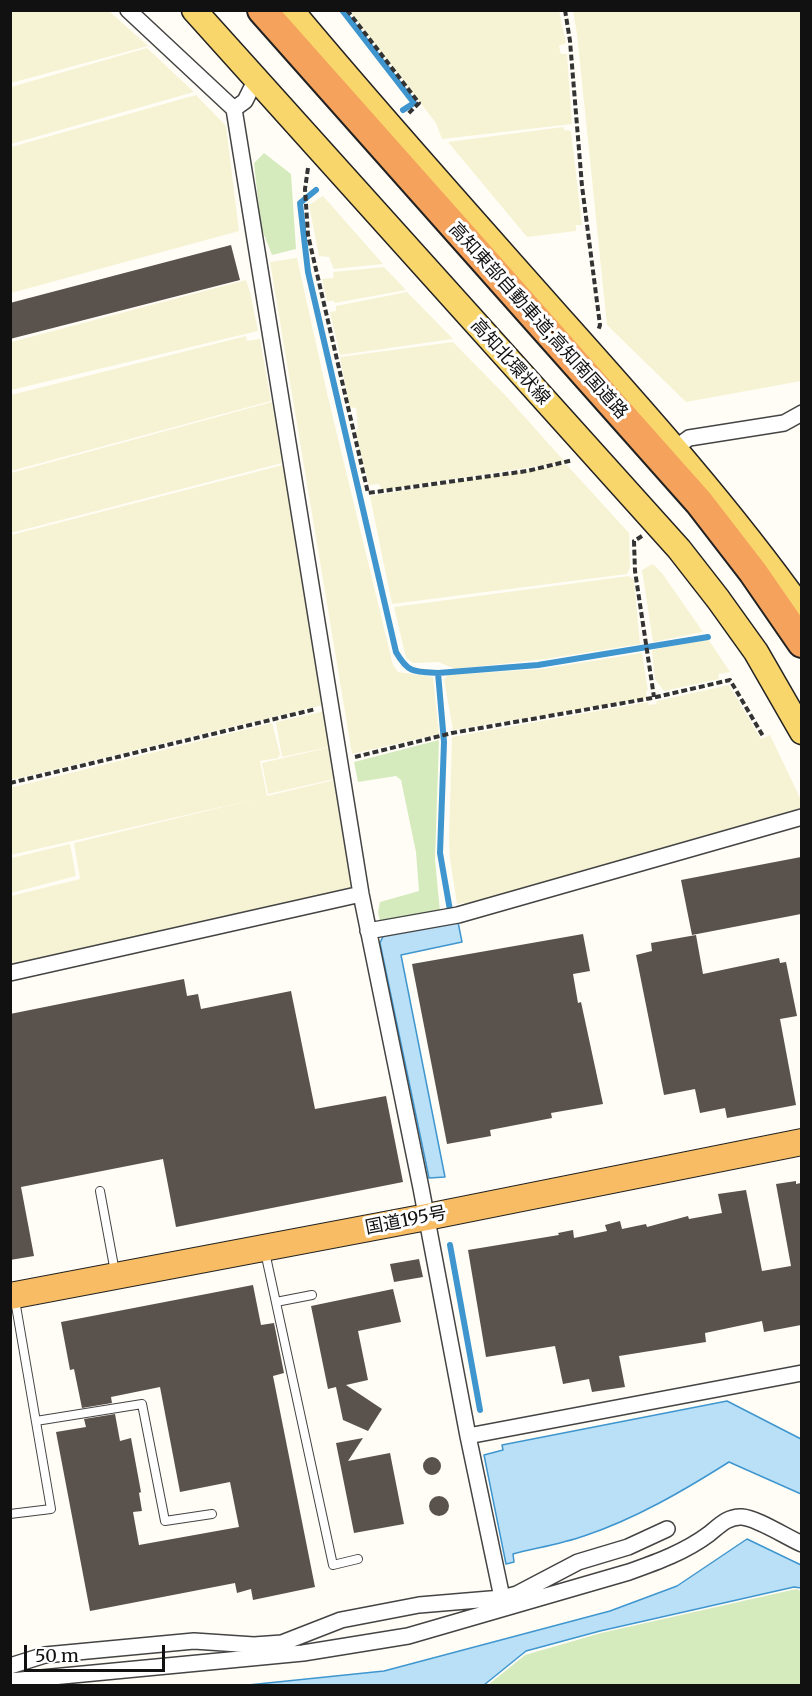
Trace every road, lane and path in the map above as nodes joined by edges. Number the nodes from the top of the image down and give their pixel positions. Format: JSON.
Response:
{"nodes":[{"id":1,"x":128,"y":10,"type":"edge"},
{"id":2,"x":194,"y":10,"type":"edge"},
{"id":3,"x":262,"y":10,"type":"edge"},
{"id":4,"x":291,"y":10,"type":"edge"},
{"id":5,"x":347,"y":10,"type":"edge"},
{"id":6,"x":565,"y":10,"type":"edge"},
{"id":7,"x":256,"y":79,"type":"junction"},
{"id":8,"x":234,"y":108,"type":"junction"},
{"id":9,"x":405,"y":117,"type":"dead end"},
{"id":10,"x":309,"y":167,"type":"dead end"},
{"id":11,"x":597,"y":335,"type":"dead end"},
{"id":12,"x":801,"y":413,"type":"edge"},
{"id":13,"x":674,"y":449,"type":"junction"},
{"id":14,"x":573,"y":460,"type":"dead end"},
{"id":15,"x":658,"y":526,"type":"junction"},
{"id":16,"x":801,"y":610,"type":"edge"},
{"id":17,"x":801,"y":643,"type":"edge"},
{"id":18,"x":654,"y":697,"type":"junction"},
{"id":19,"x":330,"y":705,"type":"junction"},
{"id":20,"x":801,"y":732,"type":"edge"},
{"id":21,"x":763,"y":736,"type":"dead end"},
{"id":22,"x":339,"y":761,"type":"junction"},
{"id":23,"x":10,"y":783,"type":"edge"},
{"id":24,"x":801,"y":817,"type":"edge"},
{"id":25,"x":361,"y":894,"type":"junction"},
{"id":26,"x":368,"y":931,"type":"junction"},
{"id":27,"x":10,"y":973,"type":"edge"},
{"id":28,"x":801,"y":1142,"type":"edge"},
{"id":29,"x":100,"y":1191,"type":"dead end"},
{"id":30,"x":426,"y":1217,"type":"junction"},
{"id":31,"x":264,"y":1248,"type":"junction"},
{"id":32,"x":116,"y":1276,"type":"junction"},
{"id":33,"x":312,"y":1295,"type":"dead end"},
{"id":34,"x":12,"y":1296,"type":"edge"},
{"id":35,"x":276,"y":1302,"type":"junction"},
{"id":36,"x":801,"y":1373,"type":"edge"},
{"id":37,"x":36,"y":1421,"type":"junction"},
{"id":38,"x":468,"y":1436,"type":"junction"},
{"id":39,"x":10,"y":1514,"type":"edge"},
{"id":40,"x":212,"y":1514,"type":"dead end"},
{"id":41,"x":667,"y":1529,"type":"dead end"},
{"id":42,"x":801,"y":1544,"type":"edge"},
{"id":43,"x":358,"y":1559,"type":"dead end"},
{"id":44,"x":503,"y":1602,"type":"junction"},
{"id":45,"x":264,"y":1651,"type":"junction"},
{"id":46,"x":10,"y":1666,"type":"edge"},
{"id":47,"x":10,"y":1681,"type":"edge"}],
"edges":[{"from":1,"to":8,"type":"street"},
{"from":2,"to":7,"type":"main road","name":"高知北環状線"},
{"from":3,"to":17,"type":"highway","name":"高知東部自動車道;高知南国道路"},
{"from":4,"to":13,"type":"main road"},
{"from":5,"to":9,"type":"path"},
{"from":6,"to":11,"type":"path"},
{"from":7,"to":8,"type":"street"},
{"from":7,"to":15,"type":"main road","name":"高知北環状線"},
{"from":8,"to":19,"type":"street"},
{"from":10,"to":14,"type":"path"},
{"from":12,"to":13,"type":"street"},
{"from":13,"to":16,"type":"main road"},
{"from":15,"to":18,"type":"path"},
{"from":15,"to":20,"type":"main road","name":"高知北環状線"},
{"from":18,"to":21,"type":"path"},
{"from":18,"to":22,"type":"path"},
{"from":19,"to":22,"type":"street"},
{"from":19,"to":23,"type":"path"},
{"from":22,"to":25,"type":"street"},
{"from":24,"to":26,"type":"street"},
{"from":25,"to":26,"type":"street"},
{"from":25,"to":27,"type":"street"},
{"from":26,"to":30,"type":"street"},
{"from":28,"to":30,"type":"highway","name":"国道195号"},
{"from":29,"to":32,"type":"lane"},
{"from":30,"to":31,"type":"highway","name":"国道195号"},
{"from":30,"to":38,"type":"street"},
{"from":31,"to":32,"type":"highway","name":"国道195号"},
{"from":31,"to":35,"type":"lane"},
{"from":32,"to":34,"type":"highway","name":"国道195号"},
{"from":33,"to":35,"type":"lane"},
{"from":34,"to":37,"type":"lane"},
{"from":35,"to":43,"type":"lane"},
{"from":36,"to":38,"type":"street"},
{"from":37,"to":39,"type":"lane"},
{"from":37,"to":40,"type":"lane"},
{"from":38,"to":44,"type":"street"},
{"from":41,"to":44,"type":"street"},
{"from":42,"to":44,"type":"street"},
{"from":44,"to":45,"type":"street"},
{"from":44,"to":45,"type":"street"},
{"from":45,"to":46,"type":"street"},
{"from":45,"to":47,"type":"street"}]}
